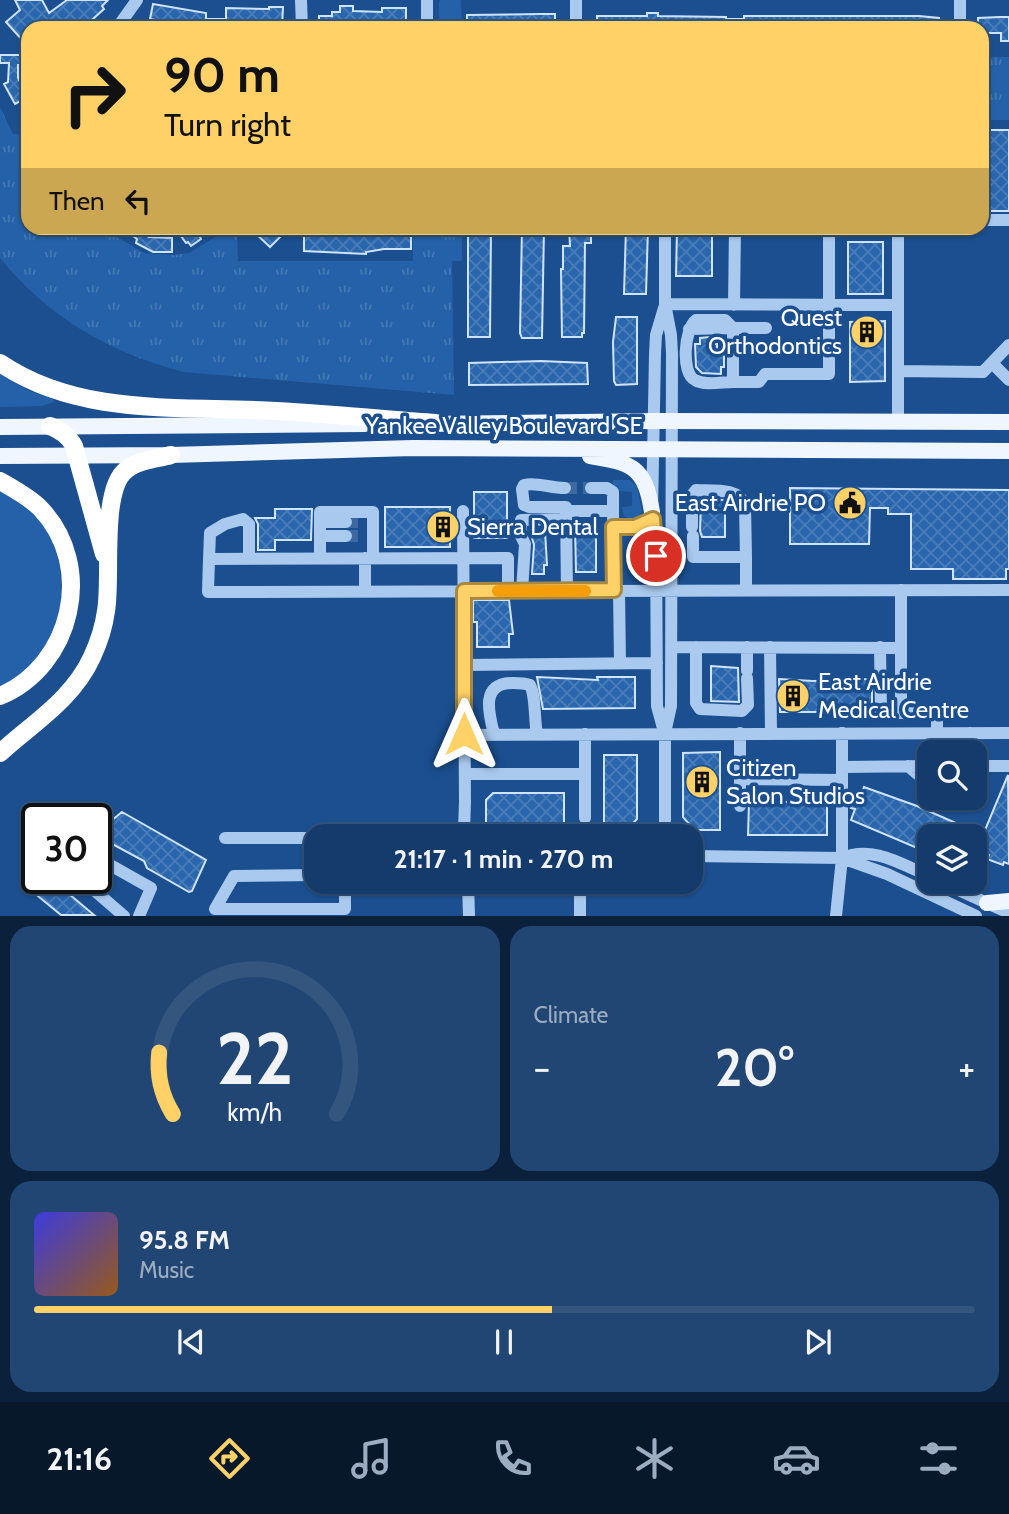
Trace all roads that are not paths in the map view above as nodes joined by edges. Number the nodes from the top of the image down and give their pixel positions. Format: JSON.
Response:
{"nodes":[{"id":1,"x":137,"y":0,"type":"edge"},
{"id":2,"x":301,"y":0,"type":"edge"},
{"id":3,"x":427,"y":0,"type":"edge"},
{"id":4,"x":576,"y":0,"type":"edge"},
{"id":5,"x":960,"y":0,"type":"edge"},
{"id":6,"x":122,"y":21,"type":"edge"},
{"id":7,"x":302,"y":21,"type":"edge"},
{"id":8,"x":427,"y":21,"type":"edge"},
{"id":9,"x":576,"y":21,"type":"edge"},
{"id":10,"x":960,"y":21,"type":"edge"},
{"id":11,"x":989,"y":220,"type":"edge"},
{"id":12,"x":1009,"y":220,"type":"edge"},
{"id":13,"x":665,"y":235,"type":"edge"},
{"id":14,"x":735,"y":235,"type":"edge"},
{"id":15,"x":830,"y":235,"type":"edge"},
{"id":16,"x":898,"y":235,"type":"edge"},
{"id":17,"x":665,"y":304,"type":"junction"},
{"id":18,"x":734,"y":304,"type":"junction"},
{"id":19,"x":829,"y":305,"type":"junction"},
{"id":20,"x":898,"y":305,"type":"junction"},
{"id":21,"x":733,"y":328,"type":"junction"},
{"id":22,"x":766,"y":328,"type":"dead end"},
{"id":23,"x":1009,"y":345,"type":"edge"},
{"id":24,"x":0,"y":363,"type":"edge"},
{"id":25,"x":992,"y":363,"type":"junction"},
{"id":26,"x":898,"y":371,"type":"junction"},
{"id":27,"x":1009,"y":380,"type":"edge"},
{"id":28,"x":733,"y":382,"type":"junction"},
{"id":29,"x":654,"y":421,"type":"junction"},
{"id":30,"x":671,"y":421,"type":"junction"},
{"id":31,"x":898,"y":421,"type":"junction"},
{"id":32,"x":1007,"y":421,"type":"edge"},
{"id":33,"x":436,"y":423,"type":"junction"},
{"id":34,"x":0,"y":426,"type":"edge"},
{"id":35,"x":50,"y":426,"type":"junction"},
{"id":36,"x":534,"y":447,"type":"junction"},
{"id":37,"x":653,"y":449,"type":"junction"},
{"id":38,"x":672,"y":449,"type":"junction"},
{"id":39,"x":969,"y":451,"type":"junction"},
{"id":40,"x":1009,"y":451,"type":"edge"},
{"id":41,"x":78,"y":455,"type":"junction"},
{"id":42,"x":172,"y":455,"type":"junction"},
{"id":43,"x":0,"y":456,"type":"edge"},
{"id":44,"x":1009,"y":457,"type":"edge"},
{"id":45,"x":0,"y":481,"type":"edge"},
{"id":46,"x":565,"y":488,"type":"tunnel mouth"},
{"id":47,"x":591,"y":488,"type":"tunnel mouth"},
{"id":48,"x":463,"y":511,"type":"dead end"},
{"id":49,"x":613,"y":511,"type":"junction"},
{"id":50,"x":566,"y":514,"type":"junction"},
{"id":51,"x":653,"y":516,"type":"junction"},
{"id":52,"x":320,"y":525,"type":"junction"},
{"id":53,"x":613,"y":527,"type":"junction"},
{"id":54,"x":346,"y":529,"type":"tunnel mouth"},
{"id":55,"x":746,"y":557,"type":"junction"},
{"id":56,"x":249,"y":558,"type":"junction"},
{"id":57,"x":320,"y":558,"type":"junction"},
{"id":58,"x":369,"y":558,"type":"junction"},
{"id":59,"x":463,"y":558,"type":"junction"},
{"id":60,"x":209,"y":559,"type":"junction"},
{"id":61,"x":108,"y":568,"type":"junction"},
{"id":62,"x":616,"y":590,"type":"junction"},
{"id":63,"x":657,"y":590,"type":"junction"},
{"id":64,"x":671,"y":590,"type":"junction"},
{"id":65,"x":746,"y":590,"type":"junction"},
{"id":66,"x":901,"y":590,"type":"junction"},
{"id":67,"x":1009,"y":590,"type":"edge"},
{"id":68,"x":464,"y":591,"type":"junction"},
{"id":69,"x":508,"y":591,"type":"junction"},
{"id":70,"x":522,"y":591,"type":"junction"},
{"id":71,"x":567,"y":591,"type":"junction"},
{"id":72,"x":365,"y":592,"type":"junction"},
{"id":73,"x":671,"y":646,"type":"junction"},
{"id":74,"x":696,"y":646,"type":"junction"},
{"id":75,"x":747,"y":647,"type":"junction"},
{"id":76,"x":770,"y":647,"type":"junction"},
{"id":77,"x":880,"y":648,"type":"junction"},
{"id":78,"x":901,"y":648,"type":"junction"},
{"id":79,"x":620,"y":663,"type":"junction"},
{"id":80,"x":657,"y":663,"type":"junction"},
{"id":81,"x":464,"y":665,"type":"junction"},
{"id":82,"x":0,"y":696,"type":"edge"},
{"id":83,"x":901,"y":713,"type":"junction"},
{"id":84,"x":665,"y":733,"type":"junction"},
{"id":85,"x":740,"y":733,"type":"junction"},
{"id":86,"x":771,"y":733,"type":"junction"},
{"id":87,"x":842,"y":733,"type":"junction"},
{"id":88,"x":937,"y":733,"type":"junction"},
{"id":89,"x":970,"y":733,"type":"junction"},
{"id":90,"x":1009,"y":733,"type":"edge"},
{"id":91,"x":464,"y":734,"type":"junction"},
{"id":92,"x":494,"y":734,"type":"junction"},
{"id":93,"x":537,"y":734,"type":"junction"},
{"id":94,"x":585,"y":734,"type":"junction"},
{"id":95,"x":970,"y":740,"type":"edge"},
{"id":96,"x":0,"y":753,"type":"edge"},
{"id":97,"x":908,"y":766,"type":"junction"},
{"id":98,"x":917,"y":766,"type":"edge"},
{"id":99,"x":987,"y":766,"type":"edge"},
{"id":100,"x":1009,"y":766,"type":"edge"},
{"id":101,"x":465,"y":774,"type":"junction"},
{"id":102,"x":585,"y":774,"type":"junction"},
{"id":103,"x":842,"y":774,"type":"junction"},
{"id":104,"x":917,"y":774,"type":"edge"},
{"id":105,"x":740,"y":779,"type":"junction"},
{"id":106,"x":740,"y":806,"type":"dead end"},
{"id":107,"x":585,"y":818,"type":"dead end"},
{"id":108,"x":464,"y":824,"type":"edge"},
{"id":109,"x":665,"y":824,"type":"edge"},
{"id":110,"x":225,"y":838,"type":"dead end"},
{"id":111,"x":304,"y":838,"type":"edge"},
{"id":112,"x":703,"y":856,"type":"edge"},
{"id":113,"x":842,"y":858,"type":"junction"},
{"id":114,"x":112,"y":866,"type":"edge"},
{"id":115,"x":917,"y":871,"type":"edge"},
{"id":116,"x":304,"y":875,"type":"edge"},
{"id":117,"x":99,"y":894,"type":"edge"},
{"id":118,"x":345,"y":894,"type":"edge"},
{"id":119,"x":468,"y":894,"type":"edge"},
{"id":120,"x":580,"y":894,"type":"edge"},
{"id":121,"x":959,"y":894,"type":"edge"},
{"id":122,"x":1009,"y":901,"type":"edge"},
{"id":123,"x":982,"y":909,"type":"edge"},
{"id":124,"x":214,"y":912,"type":"edge"},
{"id":125,"x":1009,"y":913,"type":"edge"},
{"id":126,"x":124,"y":915,"type":"edge"},
{"id":127,"x":139,"y":915,"type":"edge"},
{"id":128,"x":468,"y":915,"type":"edge"},
{"id":129,"x":580,"y":915,"type":"edge"},
{"id":130,"x":836,"y":915,"type":"edge"}],
"edges":[{"from":1,"to":6,"type":"street"},
{"from":2,"to":7,"type":"street"},
{"from":3,"to":8,"type":"street"},
{"from":4,"to":9,"type":"street"},
{"from":5,"to":10,"type":"street"},
{"from":11,"to":12,"type":"street"},
{"from":13,"to":17,"type":"street"},
{"from":14,"to":18,"type":"street"},
{"from":15,"to":19,"type":"street"},
{"from":16,"to":20,"type":"street"},
{"from":17,"to":18,"type":"street"},
{"from":17,"to":29,"type":"street"},
{"from":17,"to":30,"type":"street"},
{"from":18,"to":19,"type":"street"},
{"from":19,"to":20,"type":"street"},
{"from":19,"to":28,"type":"street"},
{"from":20,"to":26,"type":"street"},
{"from":21,"to":22,"type":"street"},
{"from":21,"to":28,"type":"street"},
{"from":21,"to":28,"type":"street"},
{"from":23,"to":25,"type":"street"},
{"from":24,"to":33,"type":"highway"},
{"from":25,"to":26,"type":"street"},
{"from":25,"to":27,"type":"street"},
{"from":26,"to":31,"type":"street"},
{"from":29,"to":30,"type":"main road","name":"Yankee Valley Boulevard SE"},
{"from":29,"to":33,"type":"main road","name":"Yankee Valley Boulevard SE"},
{"from":29,"to":37,"type":"street"},
{"from":30,"to":31,"type":"main road","name":"Yankee Valley Boulevard SE"},
{"from":30,"to":38,"type":"street"},
{"from":31,"to":32,"type":"main road","name":"Yankee Valley Boulevard SE"},
{"from":33,"to":35,"type":"main road","name":"Yankee Valley Boulevard SE"},
{"from":34,"to":35,"type":"main road","name":"Yankee Valley Boulevard SE"},
{"from":35,"to":41,"type":"highway"},
{"from":36,"to":37,"type":"main road","name":"Yankee Valley Boulevard SE"},
{"from":36,"to":42,"type":"main road","name":"Yankee Valley Boulevard SE"},
{"from":36,"to":51,"type":"main road"},
{"from":37,"to":38,"type":"main road","name":"Yankee Valley Boulevard SE"},
{"from":37,"to":51,"type":"street"},
{"from":38,"to":39,"type":"main road","name":"Yankee Valley Boulevard SE"},
{"from":38,"to":64,"type":"street"},
{"from":39,"to":40,"type":"main road","name":"Yankee Valley Boulevard SE"},
{"from":39,"to":44,"type":"main road"},
{"from":41,"to":42,"type":"main road","name":"Yankee Valley Boulevard SE"},
{"from":41,"to":43,"type":"main road","name":"Yankee Valley Boulevard SE"},
{"from":41,"to":61,"type":"highway"},
{"from":42,"to":61,"type":"highway"},
{"from":45,"to":82,"type":"highway"},
{"from":46,"to":50,"type":"street"},
{"from":47,"to":49,"type":"street"},
{"from":48,"to":59,"type":"street"},
{"from":49,"to":50,"type":"street"},
{"from":49,"to":53,"type":"street"},
{"from":50,"to":70,"type":"street"},
{"from":50,"to":71,"type":"street"},
{"from":51,"to":53,"type":"street"},
{"from":51,"to":63,"type":"street"},
{"from":52,"to":54,"type":"street"},
{"from":52,"to":57,"type":"street"},
{"from":52,"to":58,"type":"street"},
{"from":53,"to":62,"type":"street"},
{"from":55,"to":55,"type":"street"},
{"from":55,"to":65,"type":"street"},
{"from":56,"to":57,"type":"street"},
{"from":56,"to":60,"type":"street"},
{"from":56,"to":60,"type":"street"},
{"from":57,"to":58,"type":"street"},
{"from":58,"to":59,"type":"street"},
{"from":58,"to":72,"type":"street"},
{"from":59,"to":68,"type":"street"},
{"from":59,"to":69,"type":"street"},
{"from":60,"to":72,"type":"street"},
{"from":61,"to":96,"type":"highway"},
{"from":62,"to":63,"type":"street"},
{"from":62,"to":71,"type":"street"},
{"from":62,"to":79,"type":"street"},
{"from":63,"to":64,"type":"street"},
{"from":63,"to":80,"type":"street"},
{"from":64,"to":65,"type":"street"},
{"from":64,"to":73,"type":"street"},
{"from":65,"to":66,"type":"street"},
{"from":66,"to":67,"type":"street"},
{"from":66,"to":78,"type":"street"},
{"from":68,"to":69,"type":"street"},
{"from":68,"to":72,"type":"street"},
{"from":68,"to":81,"type":"street"},
{"from":69,"to":70,"type":"street"},
{"from":70,"to":71,"type":"street"},
{"from":73,"to":74,"type":"street"},
{"from":73,"to":84,"type":"street"},
{"from":74,"to":75,"type":"street"},
{"from":74,"to":75,"type":"street"},
{"from":75,"to":76,"type":"street"},
{"from":76,"to":77,"type":"street"},
{"from":76,"to":86,"type":"street"},
{"from":77,"to":78,"type":"street"},
{"from":77,"to":83,"type":"street"},
{"from":78,"to":83,"type":"street"},
{"from":79,"to":80,"type":"street"},
{"from":79,"to":81,"type":"street"},
{"from":80,"to":84,"type":"street"},
{"from":81,"to":91,"type":"street"},
{"from":83,"to":88,"type":"street"},
{"from":84,"to":85,"type":"street"},
{"from":84,"to":94,"type":"street"},
{"from":84,"to":109,"type":"street"},
{"from":85,"to":86,"type":"street"},
{"from":85,"to":105,"type":"street"},
{"from":86,"to":87,"type":"street"},
{"from":87,"to":88,"type":"street"},
{"from":87,"to":103,"type":"street"},
{"from":88,"to":89,"type":"street"},
{"from":89,"to":90,"type":"street"},
{"from":89,"to":95,"type":"street"},
{"from":91,"to":92,"type":"street"},
{"from":91,"to":101,"type":"street"},
{"from":92,"to":93,"type":"street"},
{"from":92,"to":93,"type":"street"},
{"from":93,"to":94,"type":"street"},
{"from":94,"to":102,"type":"street"},
{"from":97,"to":98,"type":"street"},
{"from":97,"to":103,"type":"street"},
{"from":97,"to":104,"type":"street"},
{"from":99,"to":100,"type":"street"},
{"from":101,"to":102,"type":"street"},
{"from":101,"to":108,"type":"street"},
{"from":102,"to":107,"type":"street"},
{"from":103,"to":105,"type":"street"},
{"from":103,"to":113,"type":"street"},
{"from":105,"to":106,"type":"street"},
{"from":110,"to":111,"type":"street"},
{"from":112,"to":113,"type":"street"},
{"from":113,"to":115,"type":"street"},
{"from":113,"to":123,"type":"street"},
{"from":113,"to":130,"type":"street"},
{"from":114,"to":127,"type":"street"},
{"from":116,"to":124,"type":"street"},
{"from":117,"to":126,"type":"street"},
{"from":118,"to":124,"type":"street"},
{"from":119,"to":128,"type":"street"},
{"from":120,"to":129,"type":"street"},
{"from":121,"to":123,"type":"street"},
{"from":122,"to":123,"type":"main road"},
{"from":123,"to":125,"type":"street"}]}
